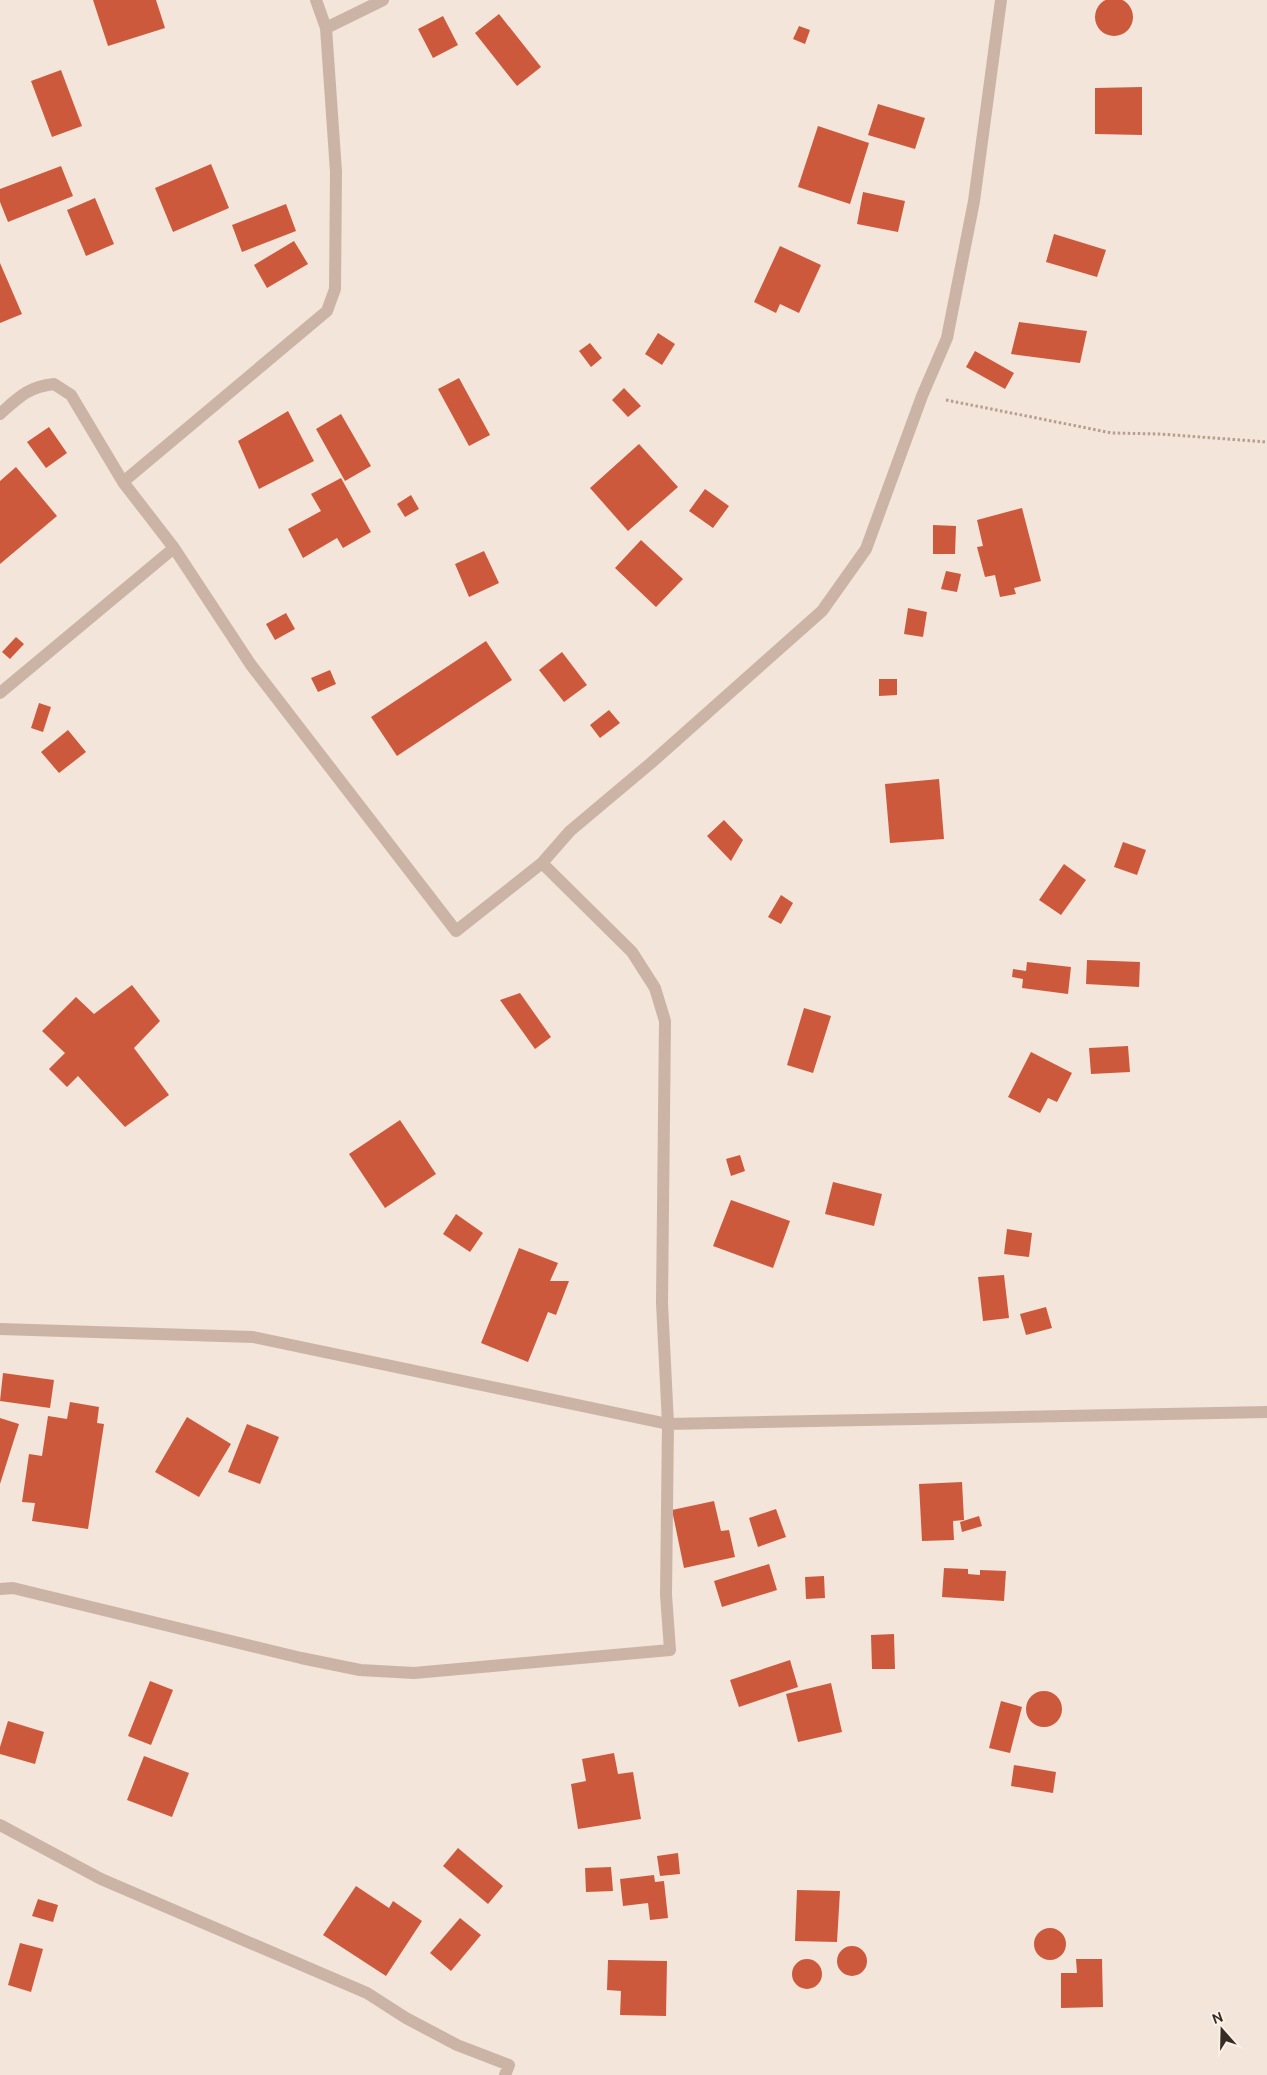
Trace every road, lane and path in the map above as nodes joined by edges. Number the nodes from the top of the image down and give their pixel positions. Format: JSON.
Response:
{"nodes":[{"id":1,"x":316,"y":0,"type":"edge"},
{"id":2,"x":383,"y":0,"type":"edge"},
{"id":3,"x":1001,"y":0,"type":"edge"},
{"id":4,"x":326,"y":28,"type":"junction"},
{"id":5,"x":922,"y":396,"type":"junction"},
{"id":6,"x":0,"y":414,"type":"edge"},
{"id":7,"x":1267,"y":442,"type":"edge"},
{"id":8,"x":123,"y":482,"type":"junction"},
{"id":9,"x":174,"y":548,"type":"junction"},
{"id":10,"x":0,"y":693,"type":"edge"},
{"id":11,"x":542,"y":863,"type":"junction"},
{"id":12,"x":0,"y":1329,"type":"edge"},
{"id":13,"x":1267,"y":1412,"type":"edge"},
{"id":14,"x":668,"y":1424,"type":"junction"},
{"id":15,"x":0,"y":1589,"type":"edge"},
{"id":16,"x":0,"y":1825,"type":"edge"},
{"id":17,"x":505,"y":2075,"type":"edge"}],
"edges":[{"from":1,"to":4,"type":"street"},
{"from":2,"to":4,"type":"street"},
{"from":3,"to":5,"type":"street"},
{"from":4,"to":8,"type":"street"},
{"from":5,"to":7,"type":"path"},
{"from":5,"to":11,"type":"street"},
{"from":6,"to":8,"type":"street"},
{"from":8,"to":9,"type":"street"},
{"from":9,"to":10,"type":"street"},
{"from":9,"to":11,"type":"street"},
{"from":11,"to":14,"type":"street"},
{"from":12,"to":14,"type":"street"},
{"from":13,"to":14,"type":"street"},
{"from":14,"to":15,"type":"street"},
{"from":16,"to":17,"type":"street"}]}
